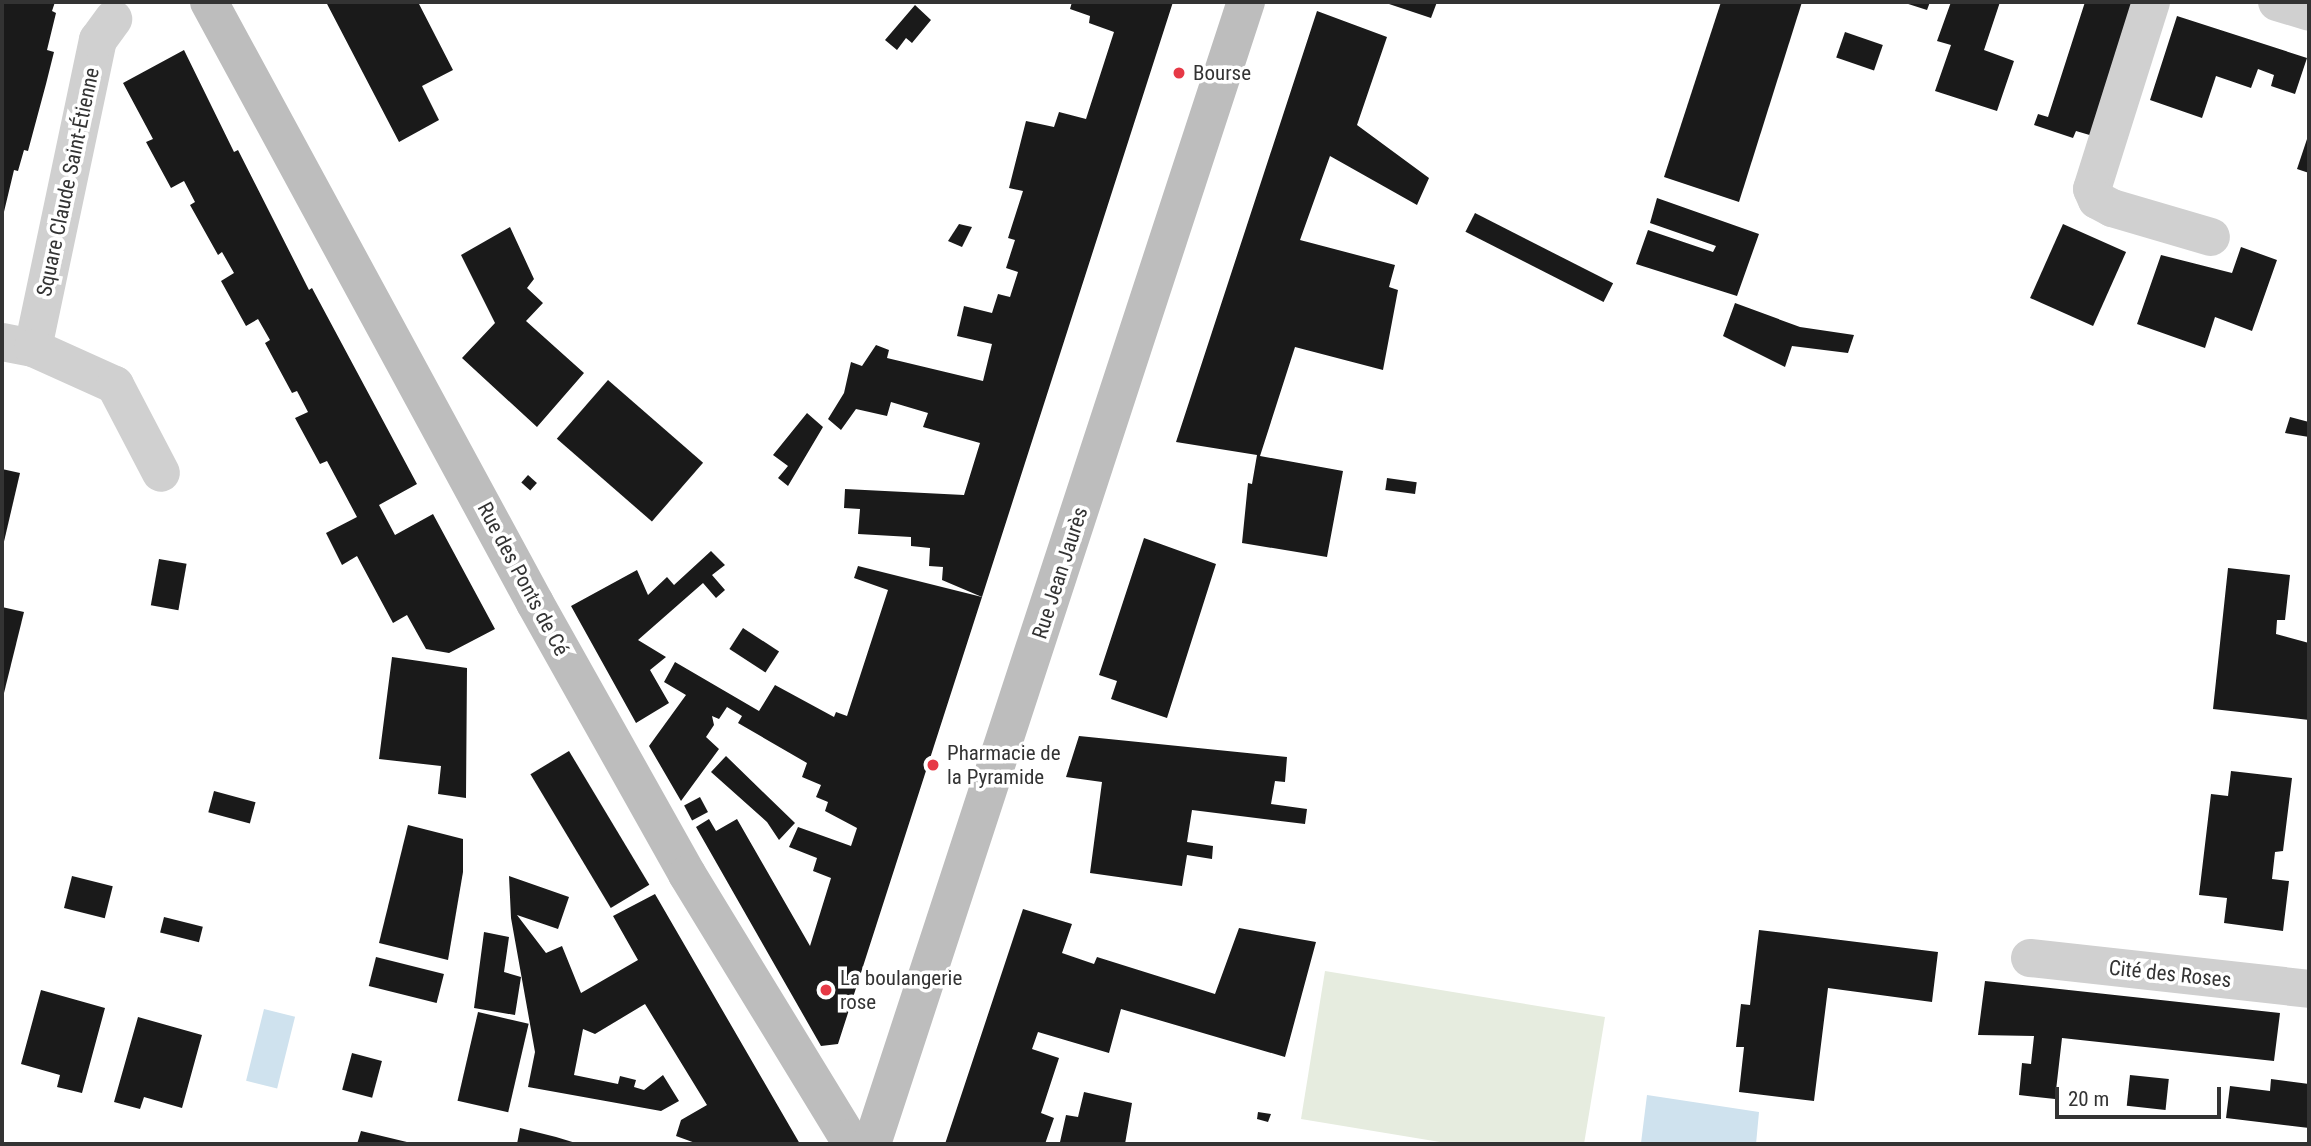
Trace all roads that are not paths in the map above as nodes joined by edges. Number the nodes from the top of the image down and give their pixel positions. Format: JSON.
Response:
{"nodes":[{"id":1,"x":209,"y":2,"type":"edge"},
{"id":2,"x":1246,"y":2,"type":"edge"},
{"id":3,"x":2151,"y":2,"type":"edge"},
{"id":4,"x":2277,"y":2,"type":"edge"},
{"id":5,"x":2309,"y":12,"type":"edge"},
{"id":6,"x":113,"y":19,"type":"dead end"},
{"id":7,"x":2211,"y":237,"type":"dead end"},
{"id":8,"x":17,"y":345,"type":"edge"},
{"id":9,"x":161,"y":473,"type":"dead end"},
{"id":10,"x":2030,"y":958,"type":"dead end"},
{"id":11,"x":2309,"y":989,"type":"edge"},
{"id":12,"x":857,"y":1144,"type":"edge"},
{"id":13,"x":872,"y":1144,"type":"edge"}],
"edges":[{"from":1,"to":12,"type":"street","name":"Rue des Ponts de Cé"},
{"from":2,"to":13,"type":"street","name":"Rue Jean Jaurès"},
{"from":3,"to":7,"type":"street"},
{"from":4,"to":5,"type":"street"},
{"from":6,"to":8,"type":"street","name":"Square Claude Saint-Étienne"},
{"from":8,"to":9,"type":"street","name":"Square Claude Saint-Étienne"},
{"from":10,"to":11,"type":"street","name":"Cité des Roses"}]}
